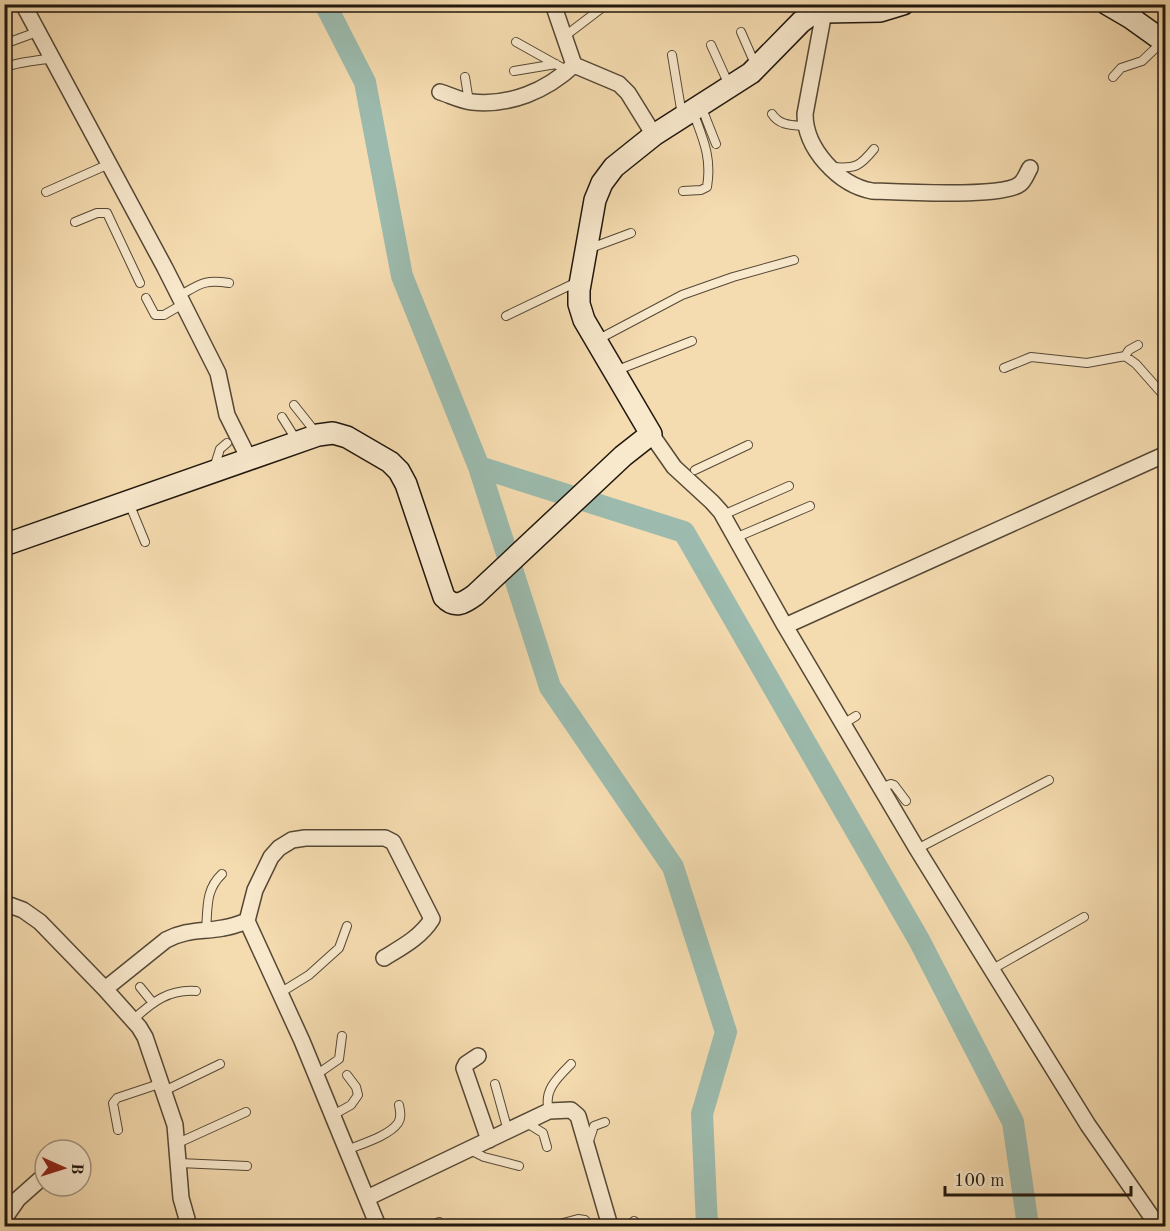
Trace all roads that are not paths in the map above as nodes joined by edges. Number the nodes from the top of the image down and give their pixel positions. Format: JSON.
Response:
{"nodes":[{"id":1,"x":23,"y":4,"type":"edge"},
{"id":2,"x":553,"y":4,"type":"edge"},
{"id":3,"x":607,"y":4,"type":"edge"},
{"id":4,"x":903,"y":4,"type":"edge"},
{"id":5,"x":1107,"y":4,"type":"edge"},
{"id":6,"x":816,"y":10,"type":"edge"},
{"id":7,"x":38,"y":32,"type":"junction"},
{"id":8,"x":741,"y":32,"type":"dead end"},
{"id":9,"x":566,"y":36,"type":"junction"},
{"id":10,"x":516,"y":42,"type":"dead end"},
{"id":11,"x":1164,"y":42,"type":"edge"},
{"id":12,"x":4,"y":44,"type":"edge"},
{"id":13,"x":711,"y":45,"type":"dead end"},
{"id":14,"x":672,"y":55,"type":"dead end"},
{"id":15,"x":52,"y":58,"type":"junction"},
{"id":16,"x":566,"y":67,"type":"junction"},
{"id":17,"x":4,"y":68,"type":"edge"},
{"id":18,"x":757,"y":68,"type":"junction"},
{"id":19,"x":514,"y":71,"type":"dead end"},
{"id":20,"x":465,"y":77,"type":"dead end"},
{"id":21,"x":1113,"y":77,"type":"dead end"},
{"id":22,"x":729,"y":87,"type":"junction"},
{"id":23,"x":440,"y":92,"type":"dead end"},
{"id":24,"x":469,"y":102,"type":"junction"},
{"id":25,"x":692,"y":111,"type":"junction"},
{"id":26,"x":772,"y":114,"type":"dead end"},
{"id":27,"x":805,"y":126,"type":"junction"},
{"id":28,"x":654,"y":135,"type":"junction"},
{"id":29,"x":716,"y":144,"type":"dead end"},
{"id":30,"x":874,"y":149,"type":"dead end"},
{"id":31,"x":109,"y":164,"type":"junction"},
{"id":32,"x":830,"y":167,"type":"junction"},
{"id":33,"x":1030,"y":168,"type":"dead end"},
{"id":34,"x":683,"y":191,"type":"dead end"},
{"id":35,"x":46,"y":192,"type":"dead end"},
{"id":36,"x":75,"y":222,"type":"dead end"},
{"id":37,"x":631,"y":233,"type":"dead end"},
{"id":38,"x":586,"y":250,"type":"junction"},
{"id":39,"x":794,"y":260,"type":"dead end"},
{"id":40,"x":581,"y":280,"type":"junction"},
{"id":41,"x":229,"y":283,"type":"dead end"},
{"id":42,"x":140,"y":284,"type":"dead end"},
{"id":43,"x":146,"y":298,"type":"dead end"},
{"id":44,"x":181,"y":300,"type":"junction"},
{"id":45,"x":506,"y":316,"type":"dead end"},
{"id":46,"x":596,"y":341,"type":"junction"},
{"id":47,"x":692,"y":341,"type":"dead end"},
{"id":48,"x":1138,"y":345,"type":"dead end"},
{"id":49,"x":1125,"y":356,"type":"junction"},
{"id":50,"x":1004,"y":368,"type":"dead end"},
{"id":51,"x":614,"y":372,"type":"junction"},
{"id":52,"x":1166,"y":398,"type":"edge"},
{"id":53,"x":294,"y":405,"type":"dead end"},
{"id":54,"x":282,"y":417,"type":"dead end"},
{"id":55,"x":651,"y":434,"type":"junction"},
{"id":56,"x":308,"y":438,"type":"junction"},
{"id":57,"x":227,"y":443,"type":"dead end"},
{"id":58,"x":748,"y":445,"type":"dead end"},
{"id":59,"x":1166,"y":454,"type":"edge"},
{"id":60,"x":249,"y":459,"type":"junction"},
{"id":61,"x":213,"y":472,"type":"junction"},
{"id":62,"x":688,"y":474,"type":"junction"},
{"id":63,"x":789,"y":486,"type":"dead end"},
{"id":64,"x":128,"y":501,"type":"junction"},
{"id":65,"x":810,"y":506,"type":"dead end"},
{"id":66,"x":723,"y":515,"type":"junction"},
{"id":67,"x":735,"y":538,"type":"junction"},
{"id":68,"x":145,"y":542,"type":"dead end"},
{"id":69,"x":4,"y":544,"type":"edge"},
{"id":70,"x":785,"y":626,"type":"junction"},
{"id":71,"x":1049,"y":780,"type":"dead end"},
{"id":72,"x":881,"y":789,"type":"junction"},
{"id":73,"x":906,"y":801,"type":"dead end"},
{"id":74,"x":917,"y":849,"type":"junction"},
{"id":75,"x":222,"y":874,"type":"dead end"},
{"id":76,"x":4,"y":903,"type":"edge"},
{"id":77,"x":1084,"y":917,"type":"dead end"},
{"id":78,"x":247,"y":921,"type":"junction"},
{"id":79,"x":347,"y":926,"type":"dead end"},
{"id":80,"x":206,"y":930,"type":"junction"},
{"id":81,"x":384,"y":958,"type":"dead end"},
{"id":82,"x":992,"y":970,"type":"junction"},
{"id":83,"x":140,"y":987,"type":"dead end"},
{"id":84,"x":105,"y":989,"type":"junction"},
{"id":85,"x":196,"y":991,"type":"dead end"},
{"id":86,"x":280,"y":993,"type":"junction"},
{"id":87,"x":153,"y":1003,"type":"junction"},
{"id":88,"x":133,"y":1020,"type":"junction"},
{"id":89,"x":342,"y":1036,"type":"dead end"},
{"id":90,"x":478,"y":1056,"type":"dead end"},
{"id":91,"x":220,"y":1064,"type":"dead end"},
{"id":92,"x":571,"y":1064,"type":"dead end"},
{"id":93,"x":316,"y":1075,"type":"junction"},
{"id":94,"x":347,"y":1076,"type":"dead end"},
{"id":95,"x":495,"y":1084,"type":"dead end"},
{"id":96,"x":163,"y":1087,"type":"junction"},
{"id":97,"x":399,"y":1105,"type":"dead end"},
{"id":98,"x":549,"y":1111,"type":"junction"},
{"id":99,"x":246,"y":1112,"type":"dead end"},
{"id":100,"x":333,"y":1115,"type":"junction"},
{"id":101,"x":526,"y":1122,"type":"junction"},
{"id":102,"x":605,"y":1122,"type":"dead end"},
{"id":103,"x":118,"y":1130,"type":"dead end"},
{"id":104,"x":508,"y":1131,"type":"junction"},
{"id":105,"x":489,"y":1140,"type":"junction"},
{"id":106,"x":178,"y":1143,"type":"junction"},
{"id":107,"x":547,"y":1148,"type":"dead end"},
{"id":108,"x":587,"y":1148,"type":"junction"},
{"id":109,"x":469,"y":1149,"type":"junction"},
{"id":110,"x":347,"y":1150,"type":"junction"},
{"id":111,"x":179,"y":1164,"type":"junction"},
{"id":112,"x":247,"y":1166,"type":"dead end"},
{"id":113,"x":519,"y":1166,"type":"dead end"},
{"id":114,"x":33,"y":1186,"type":"edge"},
{"id":115,"x":367,"y":1198,"type":"junction"},
{"id":116,"x":4,"y":1219,"type":"edge"},
{"id":117,"x":439,"y":1222,"type":"dead end"},
{"id":118,"x":189,"y":1227,"type":"edge"},
{"id":119,"x":378,"y":1227,"type":"edge"},
{"id":120,"x":430,"y":1227,"type":"edge"},
{"id":121,"x":552,"y":1227,"type":"edge"},
{"id":122,"x":589,"y":1227,"type":"edge"},
{"id":123,"x":610,"y":1227,"type":"edge"},
{"id":124,"x":1158,"y":1227,"type":"edge"}],
"edges":[{"from":1,"to":7,"type":"street"},
{"from":2,"to":9,"type":"street"},
{"from":3,"to":9,"type":"lane"},
{"from":4,"to":6,"type":"main road"},
{"from":5,"to":11,"type":"main road"},
{"from":6,"to":18,"type":"main road"},
{"from":6,"to":27,"type":"street"},
{"from":7,"to":12,"type":"lane"},
{"from":7,"to":15,"type":"street"},
{"from":8,"to":18,"type":"lane"},
{"from":9,"to":16,"type":"street"},
{"from":10,"to":16,"type":"lane"},
{"from":11,"to":21,"type":"lane"},
{"from":13,"to":22,"type":"lane"},
{"from":14,"to":25,"type":"lane"},
{"from":15,"to":17,"type":"lane"},
{"from":15,"to":31,"type":"street"},
{"from":16,"to":19,"type":"lane"},
{"from":16,"to":24,"type":"street"},
{"from":16,"to":28,"type":"street"},
{"from":18,"to":22,"type":"main road"},
{"from":20,"to":24,"type":"lane"},
{"from":22,"to":25,"type":"main road"},
{"from":23,"to":24,"type":"street"},
{"from":25,"to":28,"type":"main road"},
{"from":25,"to":29,"type":"lane"},
{"from":25,"to":34,"type":"lane"},
{"from":26,"to":27,"type":"lane"},
{"from":27,"to":32,"type":"street"},
{"from":28,"to":38,"type":"main road"},
{"from":30,"to":32,"type":"lane"},
{"from":31,"to":35,"type":"lane"},
{"from":31,"to":44,"type":"street"},
{"from":32,"to":33,"type":"street"},
{"from":36,"to":42,"type":"lane"},
{"from":37,"to":38,"type":"lane"},
{"from":38,"to":40,"type":"main road"},
{"from":39,"to":46,"type":"lane"},
{"from":40,"to":45,"type":"lane"},
{"from":40,"to":46,"type":"main road"},
{"from":41,"to":44,"type":"lane"},
{"from":43,"to":44,"type":"lane"},
{"from":44,"to":60,"type":"street"},
{"from":46,"to":51,"type":"main road"},
{"from":47,"to":51,"type":"lane"},
{"from":48,"to":49,"type":"lane"},
{"from":49,"to":50,"type":"lane"},
{"from":49,"to":52,"type":"lane"},
{"from":51,"to":55,"type":"main road"},
{"from":53,"to":56,"type":"lane"},
{"from":54,"to":56,"type":"lane"},
{"from":55,"to":56,"type":"main road"},
{"from":55,"to":62,"type":"street"},
{"from":56,"to":60,"type":"main road"},
{"from":57,"to":61,"type":"lane"},
{"from":58,"to":62,"type":"lane"},
{"from":59,"to":70,"type":"street"},
{"from":60,"to":61,"type":"main road"},
{"from":61,"to":64,"type":"main road"},
{"from":62,"to":66,"type":"street"},
{"from":63,"to":66,"type":"lane"},
{"from":64,"to":68,"type":"lane"},
{"from":64,"to":69,"type":"main road"},
{"from":65,"to":67,"type":"lane"},
{"from":66,"to":67,"type":"street"},
{"from":67,"to":70,"type":"street"},
{"from":70,"to":72,"type":"street"},
{"from":71,"to":74,"type":"lane"},
{"from":72,"to":73,"type":"lane"},
{"from":72,"to":74,"type":"street"},
{"from":74,"to":82,"type":"street"},
{"from":75,"to":80,"type":"lane"},
{"from":76,"to":84,"type":"street"},
{"from":77,"to":82,"type":"lane"},
{"from":78,"to":80,"type":"street"},
{"from":78,"to":81,"type":"street"},
{"from":78,"to":86,"type":"street"},
{"from":79,"to":86,"type":"lane"},
{"from":80,"to":84,"type":"street"},
{"from":82,"to":124,"type":"street"},
{"from":83,"to":87,"type":"lane"},
{"from":84,"to":88,"type":"street"},
{"from":85,"to":87,"type":"lane"},
{"from":86,"to":93,"type":"street"},
{"from":87,"to":88,"type":"lane"},
{"from":88,"to":96,"type":"street"},
{"from":89,"to":93,"type":"lane"},
{"from":90,"to":105,"type":"street"},
{"from":91,"to":96,"type":"lane"},
{"from":92,"to":98,"type":"lane"},
{"from":93,"to":100,"type":"street"},
{"from":94,"to":100,"type":"lane"},
{"from":95,"to":104,"type":"lane"},
{"from":96,"to":103,"type":"lane"},
{"from":96,"to":106,"type":"street"},
{"from":97,"to":110,"type":"lane"},
{"from":98,"to":101,"type":"street"},
{"from":98,"to":108,"type":"street"},
{"from":99,"to":106,"type":"lane"},
{"from":100,"to":110,"type":"street"},
{"from":101,"to":104,"type":"street"},
{"from":101,"to":107,"type":"lane"},
{"from":102,"to":108,"type":"lane"},
{"from":104,"to":105,"type":"street"},
{"from":105,"to":109,"type":"street"},
{"from":106,"to":111,"type":"street"},
{"from":108,"to":123,"type":"street"},
{"from":109,"to":113,"type":"lane"},
{"from":109,"to":115,"type":"street"},
{"from":110,"to":115,"type":"street"},
{"from":111,"to":112,"type":"lane"},
{"from":111,"to":118,"type":"street"},
{"from":114,"to":116,"type":"street"},
{"from":115,"to":119,"type":"street"},
{"from":117,"to":120,"type":"lane"},
{"from":121,"to":122,"type":"lane"}]}
